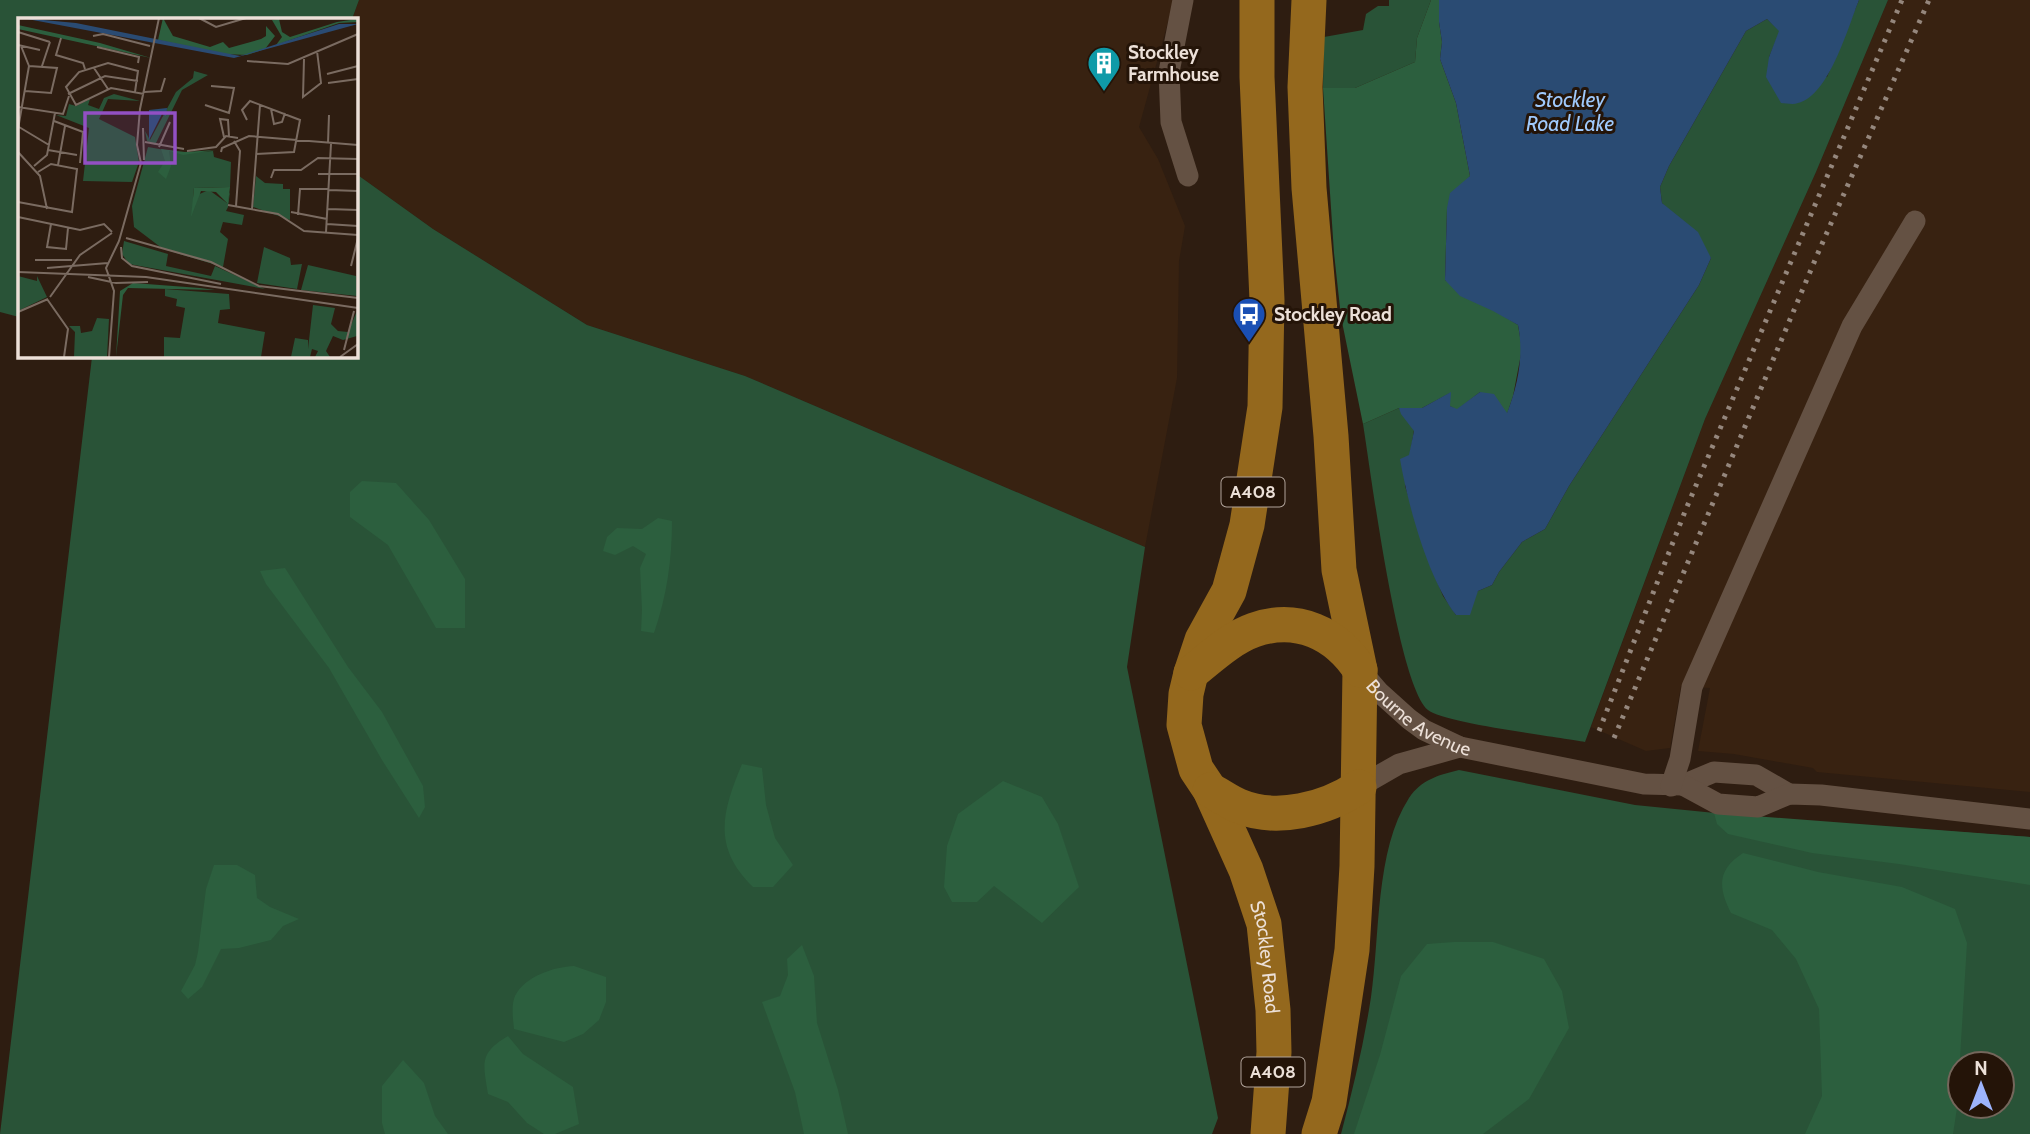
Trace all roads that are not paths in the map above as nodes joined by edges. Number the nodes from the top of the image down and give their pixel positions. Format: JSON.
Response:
{"nodes":[{"id":1,"x":1183,"y":0,"type":"edge"},
{"id":2,"x":1257,"y":0,"type":"edge"},
{"id":3,"x":1309,"y":0,"type":"edge"},
{"id":4,"x":1188,"y":176,"type":"dead end"},
{"id":5,"x":1915,"y":221,"type":"dead end"},
{"id":6,"x":1360,"y":670,"type":"junction"},
{"id":7,"x":1191,"y":673,"type":"junction"},
{"id":8,"x":1460,"y":747,"type":"junction"},
{"id":9,"x":1677,"y":786,"type":"junction"},
{"id":10,"x":1359,"y":787,"type":"junction"},
{"id":11,"x":1210,"y":790,"type":"junction"},
{"id":12,"x":1789,"y":794,"type":"junction"},
{"id":13,"x":2030,"y":819,"type":"edge"},
{"id":14,"x":1268,"y":1134,"type":"edge"},
{"id":15,"x":1319,"y":1134,"type":"edge"}],
"edges":[{"from":1,"to":4,"type":"street"},
{"from":2,"to":7,"type":"main road","name":"Stockley Road","number":"A408"},
{"from":3,"to":6,"type":"main road","number":"A408"},
{"from":5,"to":9,"type":"street"},
{"from":6,"to":7,"type":"main road"},
{"from":6,"to":8,"type":"street","name":"Bourne Avenue"},
{"from":6,"to":10,"type":"main road","number":"A408"},
{"from":7,"to":11,"type":"main road","name":"Stockley Road","number":"A408"},
{"from":8,"to":9,"type":"street"},
{"from":8,"to":10,"type":"street","name":"Bourne Avenue"},
{"from":9,"to":12,"type":"street"},
{"from":9,"to":12,"type":"street"},
{"from":10,"to":11,"type":"main road"},
{"from":10,"to":15,"type":"main road","number":"A408"},
{"from":11,"to":14,"type":"main road","name":"Stockley Road","number":"A408"},
{"from":12,"to":13,"type":"street"}]}
